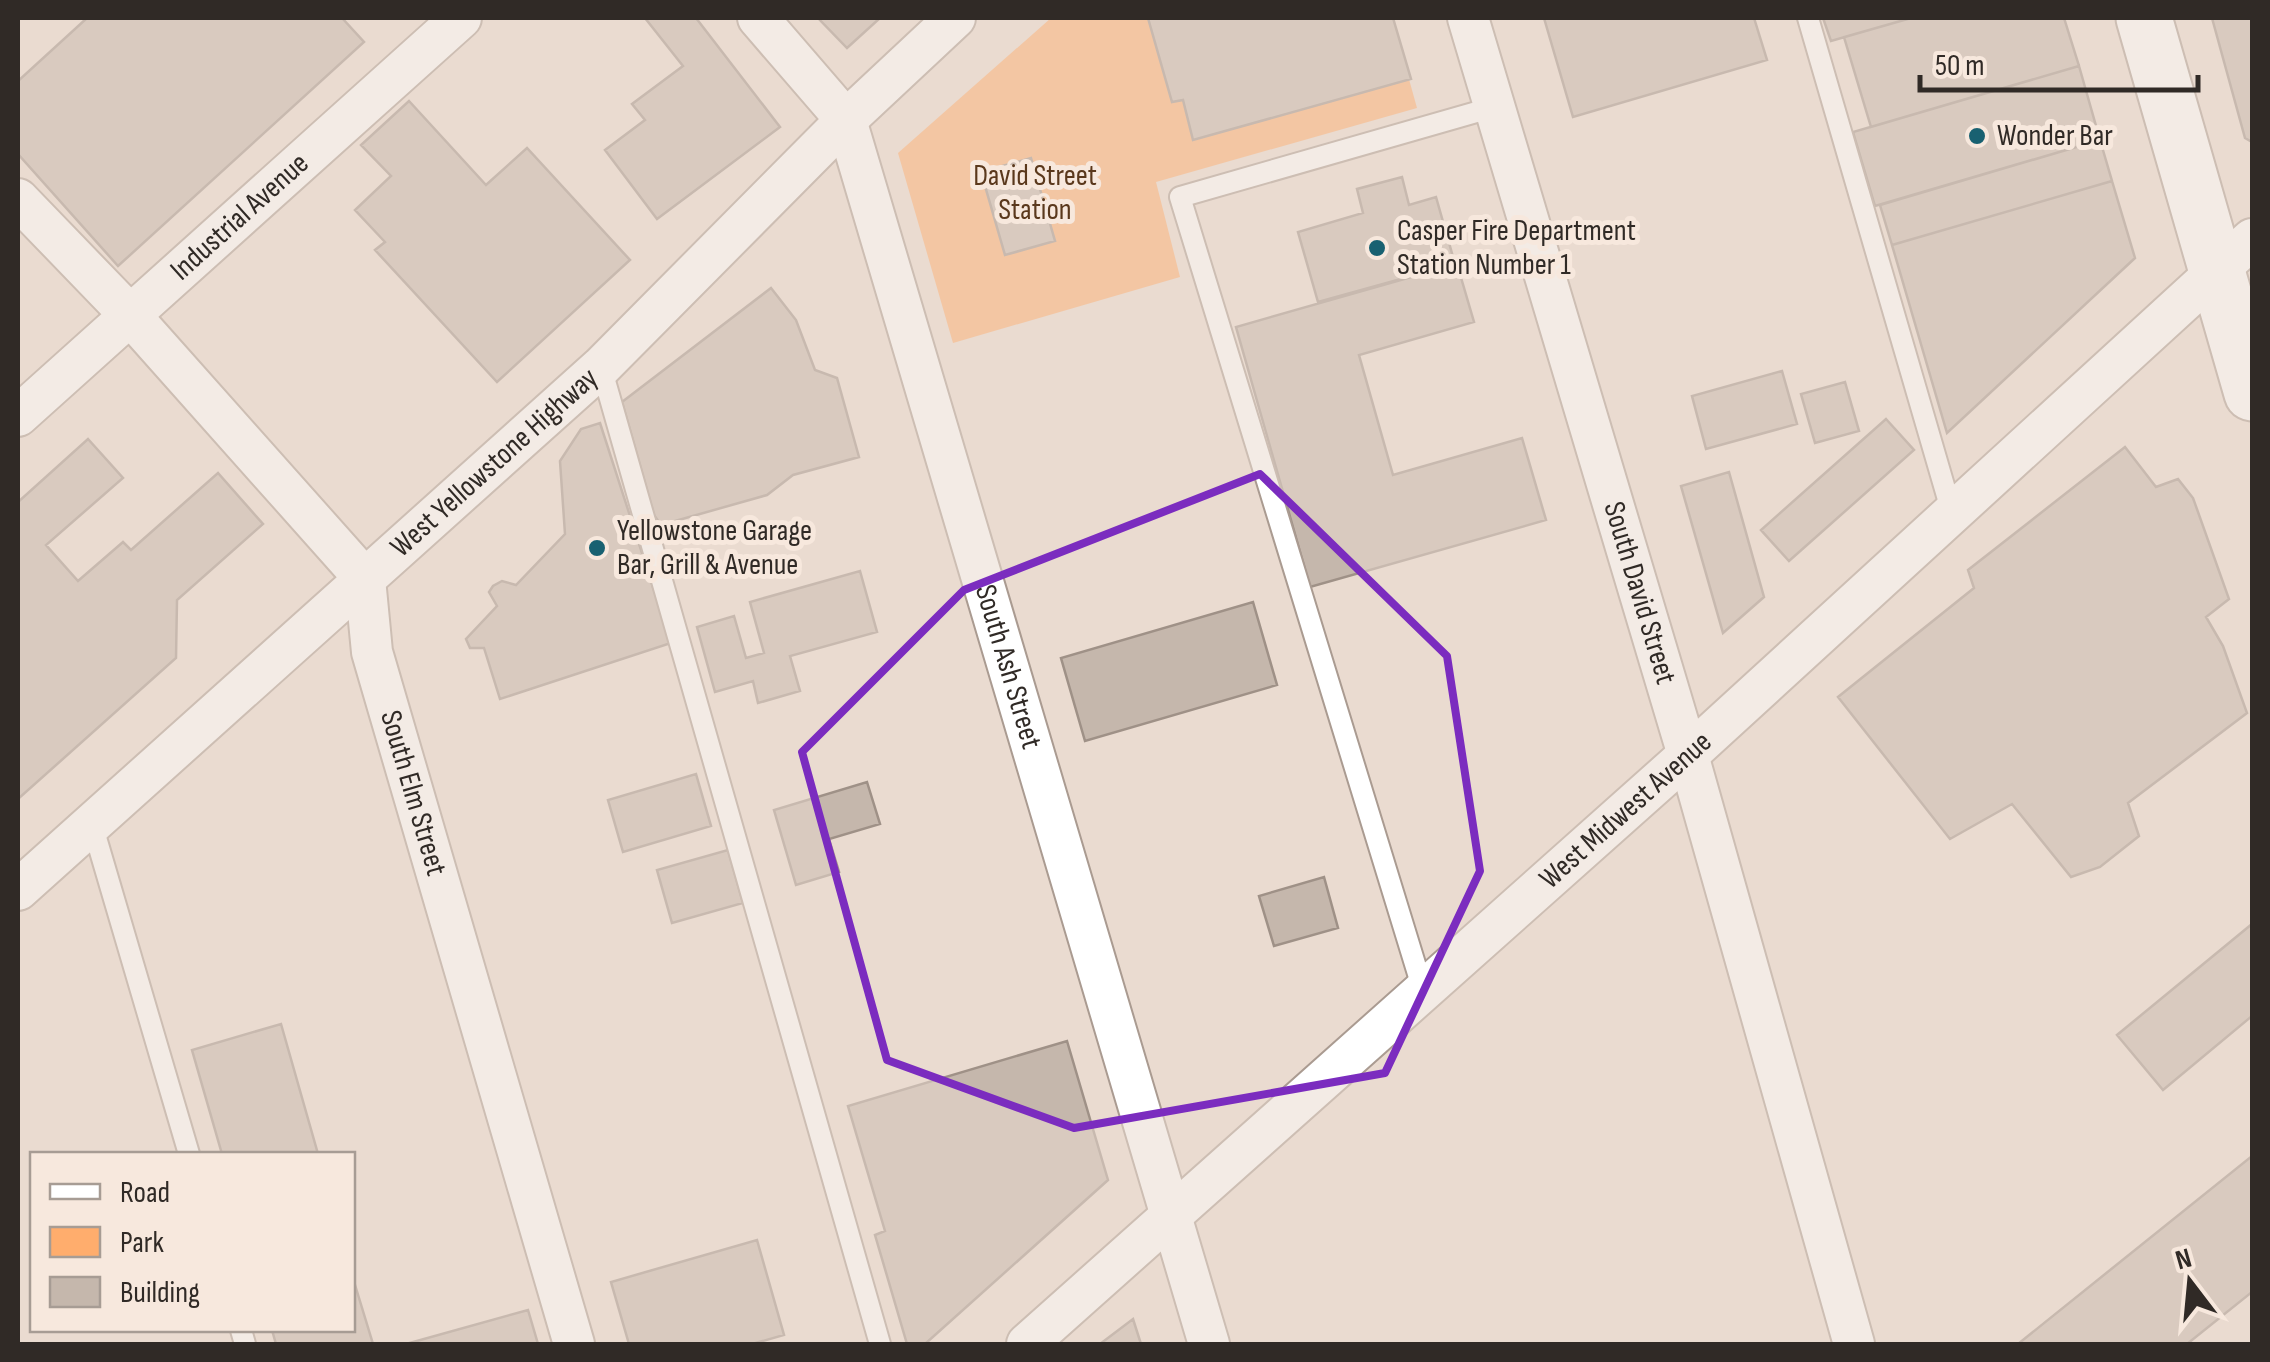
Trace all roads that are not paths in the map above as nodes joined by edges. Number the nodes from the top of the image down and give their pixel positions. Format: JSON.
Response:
{"nodes":[{"id":1,"x":461,"y":18,"type":"edge"},
{"id":2,"x":758,"y":18,"type":"edge"},
{"id":3,"x":956,"y":18,"type":"edge"},
{"id":4,"x":1468,"y":18,"type":"edge"},
{"id":5,"x":1808,"y":18,"type":"edge"},
{"id":6,"x":2144,"y":18,"type":"edge"},
{"id":7,"x":1494,"y":106,"type":"junction"},
{"id":8,"x":846,"y":120,"type":"junction"},
{"id":9,"x":18,"y":198,"type":"edge"},
{"id":10,"x":2235,"y":254,"type":"edge"},
{"id":11,"x":130,"y":316,"type":"junction"},
{"id":12,"x":601,"y":367,"type":"junction"},
{"id":13,"x":2252,"y":394,"type":"edge"},
{"id":14,"x":18,"y":416,"type":"edge"},
{"id":15,"x":1952,"y":513,"type":"junction"},
{"id":16,"x":365,"y":579,"type":"junction"},
{"id":17,"x":1688,"y":755,"type":"junction"},
{"id":18,"x":92,"y":824,"type":"junction"},
{"id":19,"x":18,"y":890,"type":"edge"},
{"id":20,"x":1423,"y":990,"type":"junction"},
{"id":21,"x":188,"y":1152,"type":"edge"},
{"id":22,"x":1170,"y":1214,"type":"junction"},
{"id":23,"x":574,"y":1344,"type":"edge"},
{"id":24,"x":880,"y":1344,"type":"edge"},
{"id":25,"x":1027,"y":1344,"type":"edge"},
{"id":26,"x":1208,"y":1344,"type":"edge"},
{"id":27,"x":1854,"y":1344,"type":"edge"}],
"edges":[{"from":1,"to":11,"type":"street","name":"Industrial Avenue"},
{"from":2,"to":8,"type":"street","name":"South Ash Street"},
{"from":3,"to":8,"type":"street","name":"West Yellowstone Highway"},
{"from":4,"to":7,"type":"street","name":"South David Street"},
{"from":5,"to":15,"type":"lane"},
{"from":6,"to":10,"type":"main road"},
{"from":7,"to":17,"type":"street","name":"South David Street"},
{"from":7,"to":20,"type":"lane"},
{"from":8,"to":12,"type":"street","name":"West Yellowstone Highway"},
{"from":8,"to":22,"type":"street","name":"South Ash Street"},
{"from":9,"to":11,"type":"street"},
{"from":10,"to":13,"type":"main road"},
{"from":10,"to":15,"type":"street","name":"West Midwest Avenue"},
{"from":11,"to":14,"type":"street","name":"Industrial Avenue"},
{"from":11,"to":16,"type":"street"},
{"from":12,"to":16,"type":"street","name":"West Yellowstone Highway"},
{"from":12,"to":24,"type":"lane"},
{"from":15,"to":17,"type":"street","name":"West Midwest Avenue"},
{"from":16,"to":18,"type":"street","name":"West Yellowstone Highway"},
{"from":16,"to":23,"type":"street","name":"South Elm Street"},
{"from":17,"to":20,"type":"street","name":"West Midwest Avenue"},
{"from":17,"to":27,"type":"street","name":"South David Street"},
{"from":18,"to":19,"type":"street","name":"West Yellowstone Highway"},
{"from":18,"to":21,"type":"lane"},
{"from":20,"to":22,"type":"street","name":"West Midwest Avenue"},
{"from":22,"to":25,"type":"street","name":"West Midwest Avenue"},
{"from":22,"to":26,"type":"street","name":"South Ash Street"}]}
